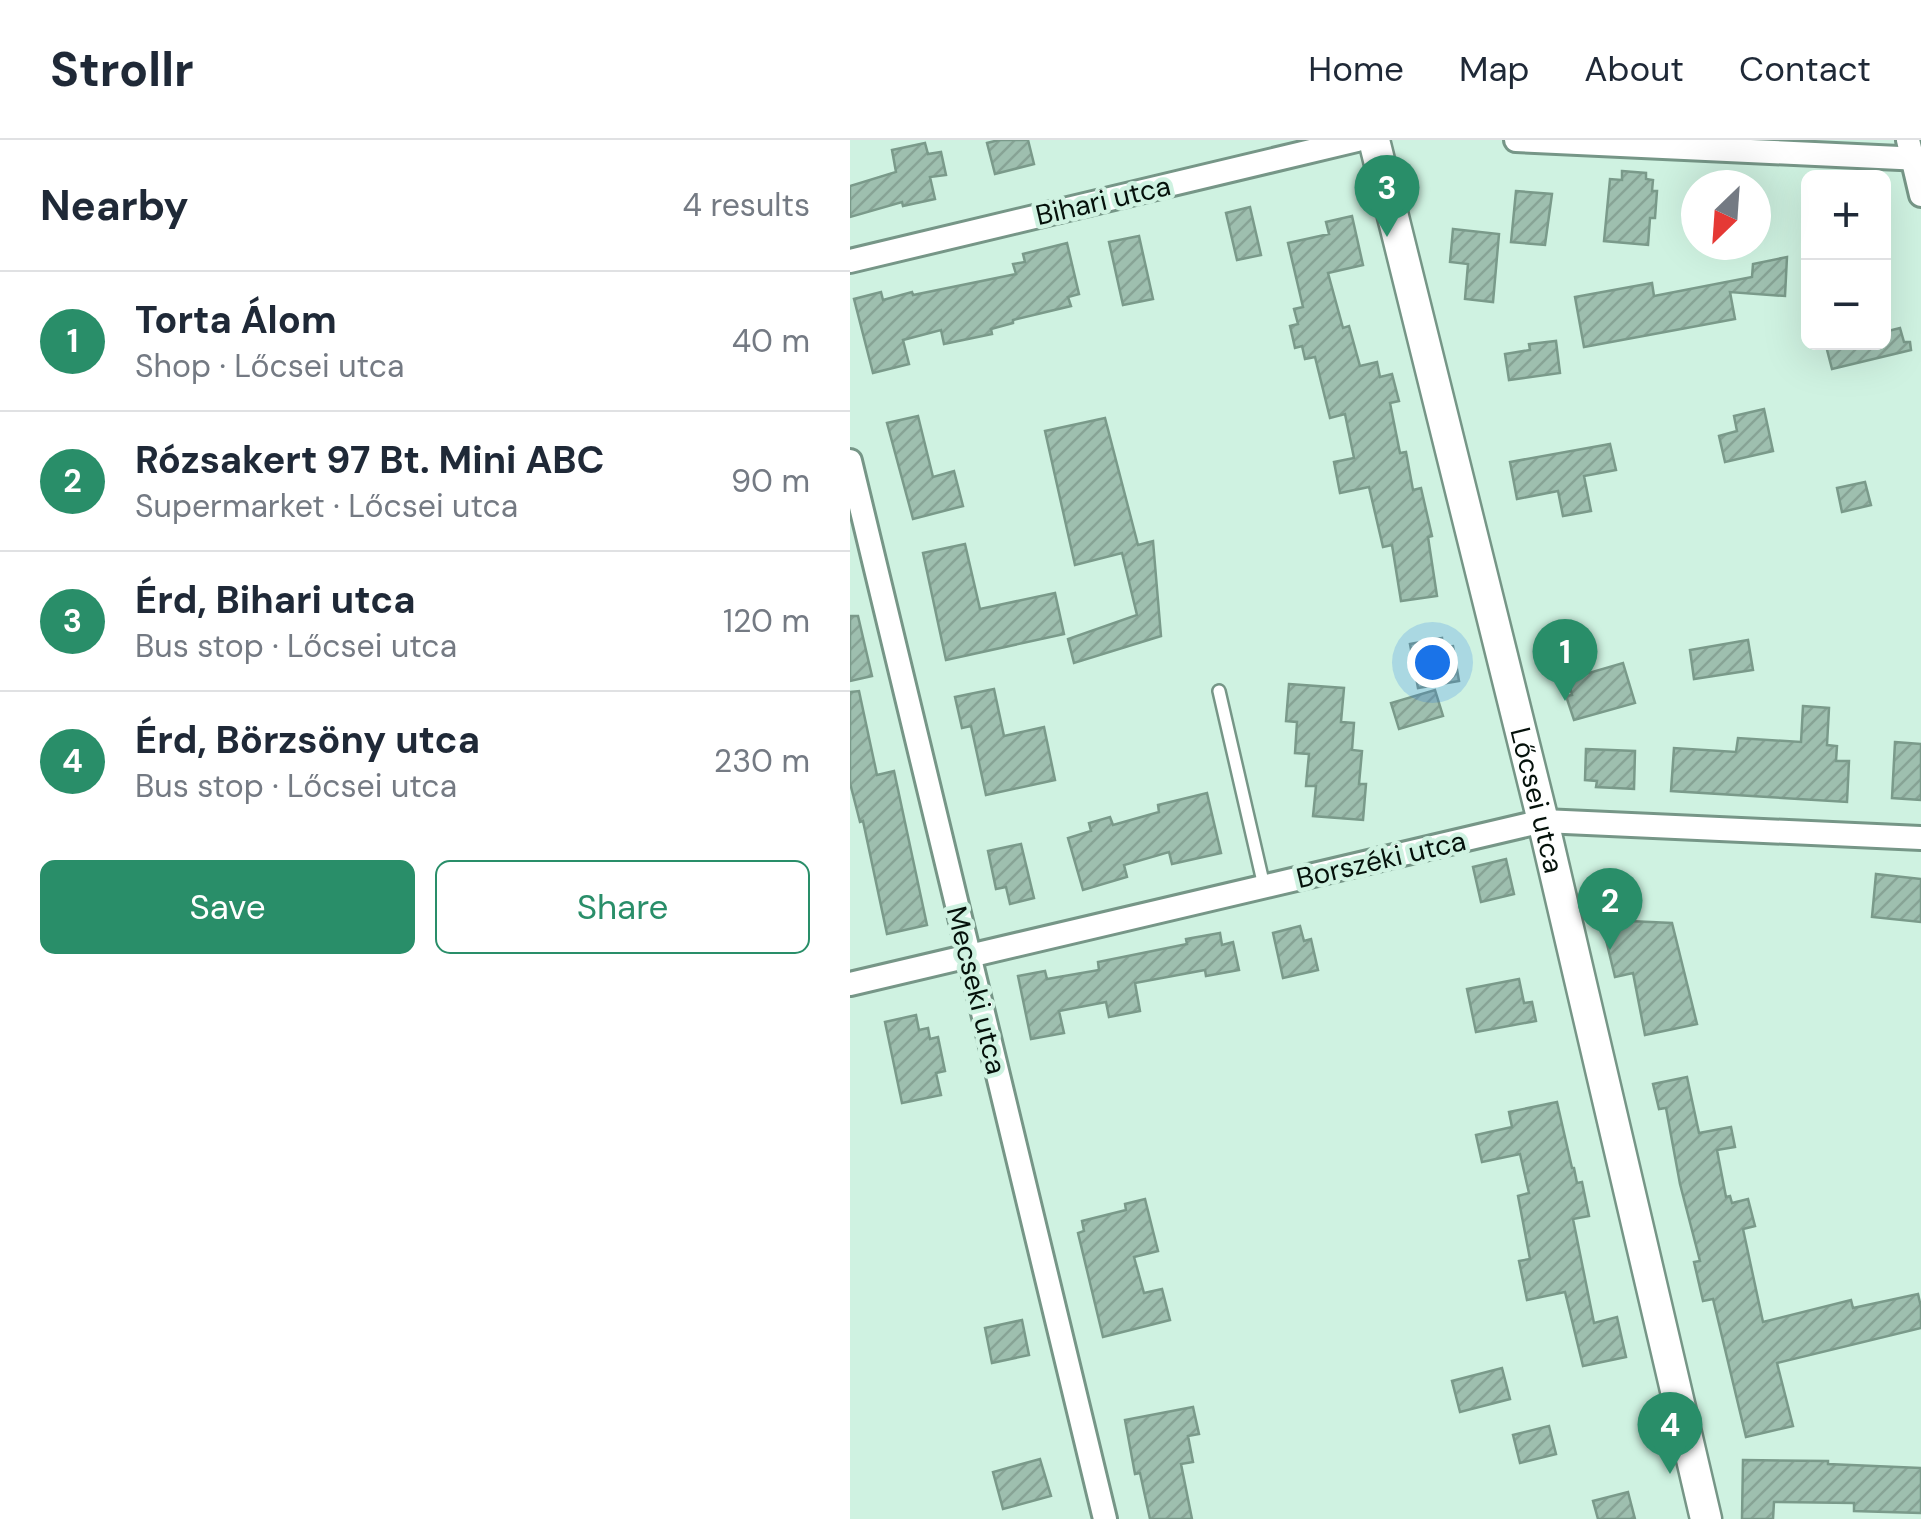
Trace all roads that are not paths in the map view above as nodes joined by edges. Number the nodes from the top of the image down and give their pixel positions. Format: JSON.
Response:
{"nodes":[{"id":1,"x":1357,"y":140,"type":"edge"},
{"id":2,"x":1374,"y":140,"type":"edge"},
{"id":3,"x":1516,"y":140,"type":"edge"},
{"id":4,"x":1914,"y":153,"type":"edge"},
{"id":5,"x":1921,"y":196,"type":"edge"},
{"id":6,"x":850,"y":261,"type":"edge"},
{"id":7,"x":850,"y":461,"type":"edge"},
{"id":8,"x":1219,"y":692,"type":"dead end"},
{"id":9,"x":1543,"y":821,"type":"junction"},
{"id":10,"x":1921,"y":838,"type":"edge"},
{"id":11,"x":1264,"y":886,"type":"junction"},
{"id":12,"x":968,"y":955,"type":"junction"},
{"id":13,"x":850,"y":984,"type":"edge"},
{"id":14,"x":1106,"y":1519,"type":"edge"},
{"id":15,"x":1706,"y":1519,"type":"edge"}],
"edges":[{"from":1,"to":6,"type":"street","name":"Bihari utca"},
{"from":2,"to":9,"type":"street","name":"Lőcsei utca"},
{"from":3,"to":4,"type":"street"},
{"from":4,"to":5,"type":"street"},
{"from":7,"to":12,"type":"street","name":"Mecseki utca"},
{"from":8,"to":11,"type":"lane"},
{"from":9,"to":10,"type":"street","name":"Borszéki utca"},
{"from":9,"to":11,"type":"street","name":"Borszéki utca"},
{"from":9,"to":15,"type":"street","name":"Lőcsei utca"},
{"from":11,"to":12,"type":"street","name":"Borszéki utca"},
{"from":12,"to":13,"type":"street","name":"Borszéki utca"},
{"from":12,"to":14,"type":"street","name":"Mecseki utca"}]}
